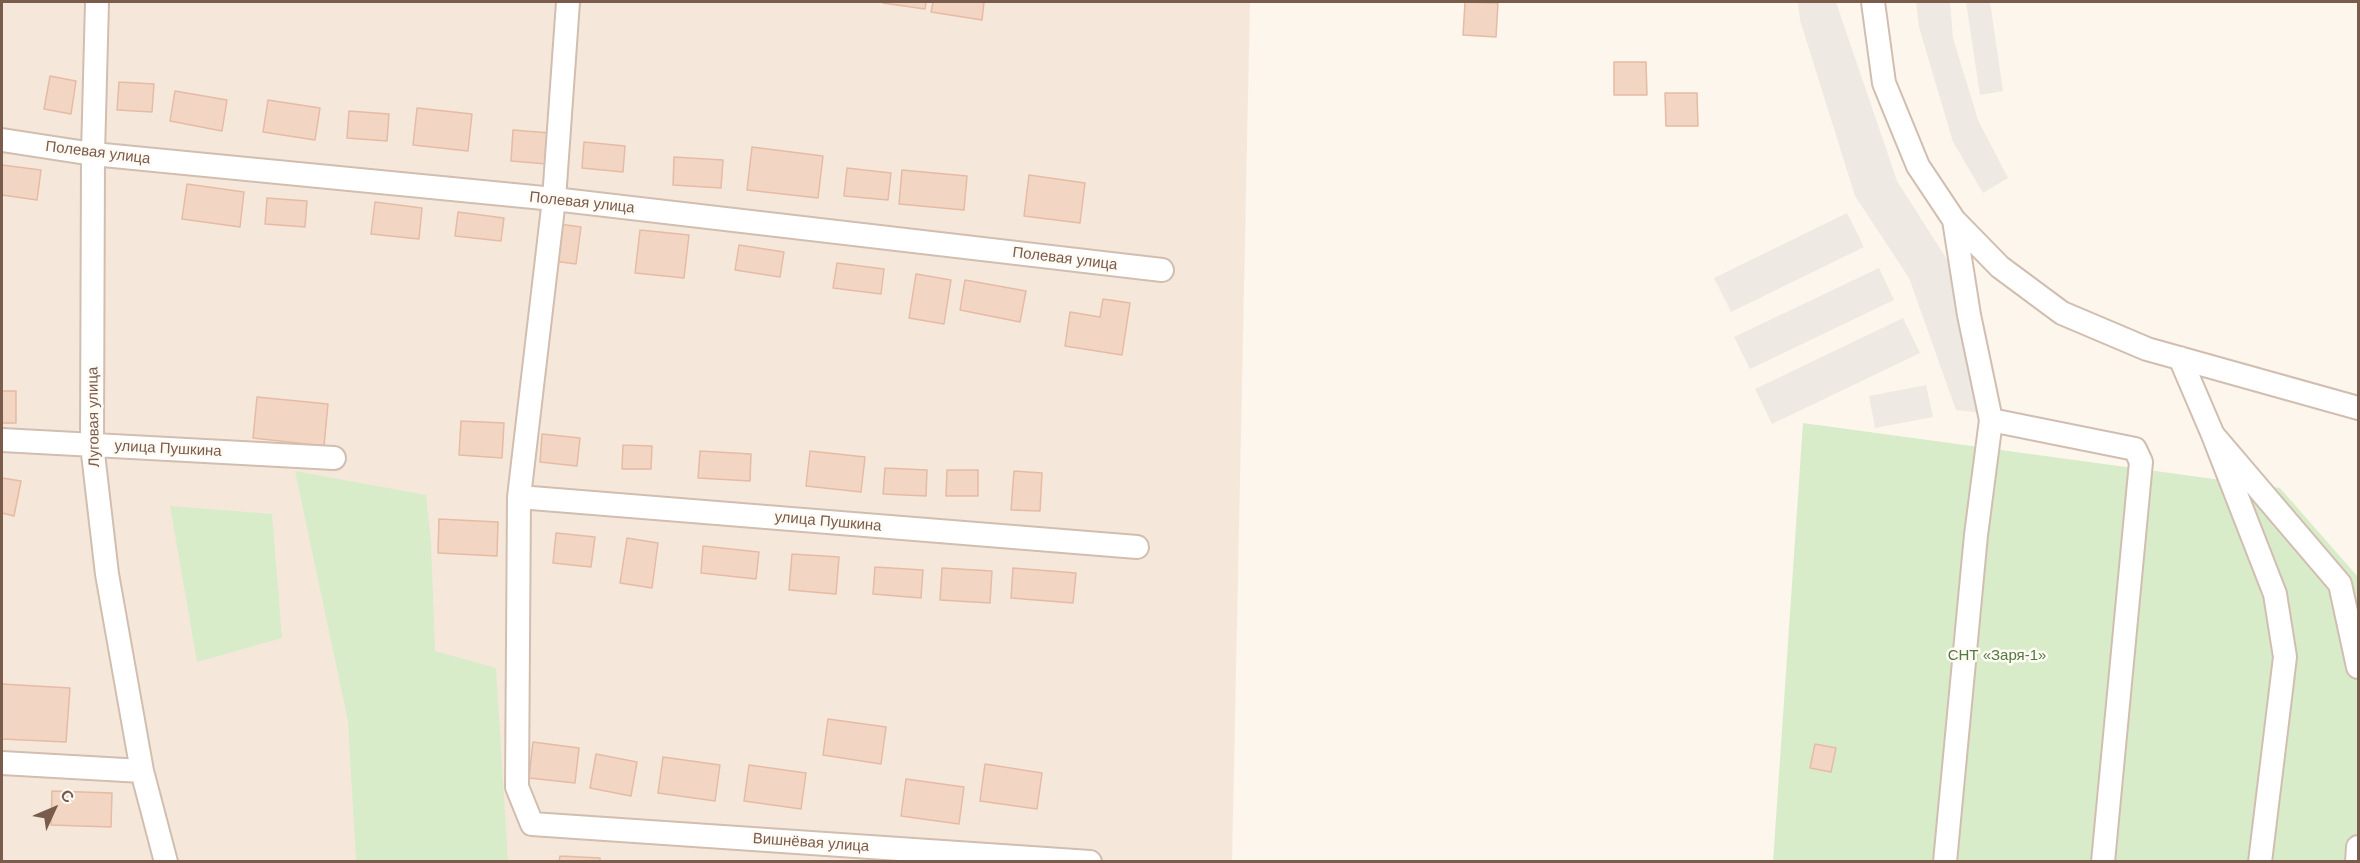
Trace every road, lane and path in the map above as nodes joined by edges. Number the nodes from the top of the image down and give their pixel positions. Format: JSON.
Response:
{"nodes":[{"id":1,"x":97,"y":2,"type":"edge"},
{"id":2,"x":568,"y":2,"type":"edge"},
{"id":3,"x":1873,"y":2,"type":"edge"},
{"id":4,"x":2,"y":140,"type":"edge"},
{"id":5,"x":93,"y":154,"type":"junction"},
{"id":6,"x":554,"y":199,"type":"junction"},
{"id":7,"x":1954,"y":220,"type":"junction"},
{"id":8,"x":1162,"y":270,"type":"dead end"},
{"id":9,"x":2180,"y":358,"type":"junction"},
{"id":10,"x":2358,"y":408,"type":"edge"},
{"id":11,"x":1991,"y":420,"type":"junction"},
{"id":12,"x":2213,"y":435,"type":"junction"},
{"id":13,"x":2,"y":440,"type":"edge"},
{"id":14,"x":92,"y":445,"type":"junction"},
{"id":15,"x":334,"y":458,"type":"dead end"},
{"id":16,"x":519,"y":497,"type":"junction"},
{"id":17,"x":1137,"y":547,"type":"dead end"},
{"id":18,"x":2358,"y":667,"type":"edge"},
{"id":19,"x":2,"y":763,"type":"edge"},
{"id":20,"x":142,"y":771,"type":"junction"},
{"id":21,"x":2358,"y":847,"type":"edge"},
{"id":22,"x":166,"y":861,"type":"edge"},
{"id":23,"x":1090,"y":861,"type":"edge"},
{"id":24,"x":1945,"y":861,"type":"edge"},
{"id":25,"x":2103,"y":861,"type":"edge"},
{"id":26,"x":2260,"y":861,"type":"edge"},
{"id":27,"x":2357,"y":861,"type":"edge"}],
"edges":[{"from":1,"to":5,"type":"street","name":"Луговая улица"},
{"from":2,"to":6,"type":"street"},
{"from":3,"to":7,"type":"street"},
{"from":4,"to":5,"type":"street","name":"Полевая улица"},
{"from":5,"to":6,"type":"street","name":"Полевая улица"},
{"from":5,"to":14,"type":"street","name":"Луговая улица"},
{"from":6,"to":8,"type":"street","name":"Полевая улица"},
{"from":6,"to":16,"type":"street"},
{"from":7,"to":9,"type":"street"},
{"from":7,"to":11,"type":"street"},
{"from":9,"to":10,"type":"street"},
{"from":9,"to":12,"type":"street"},
{"from":11,"to":24,"type":"street"},
{"from":11,"to":25,"type":"street"},
{"from":12,"to":18,"type":"street"},
{"from":12,"to":26,"type":"street"},
{"from":13,"to":14,"type":"street","name":"улица Пушкина"},
{"from":14,"to":15,"type":"street","name":"улица Пушкина"},
{"from":14,"to":20,"type":"street","name":"Луговая улица"},
{"from":16,"to":17,"type":"street","name":"улица Пушкина"},
{"from":16,"to":23,"type":"street","name":"Вишнёвая улица"},
{"from":19,"to":20,"type":"street"},
{"from":20,"to":22,"type":"street","name":"Луговая улица"},
{"from":21,"to":27,"type":"street"}]}
